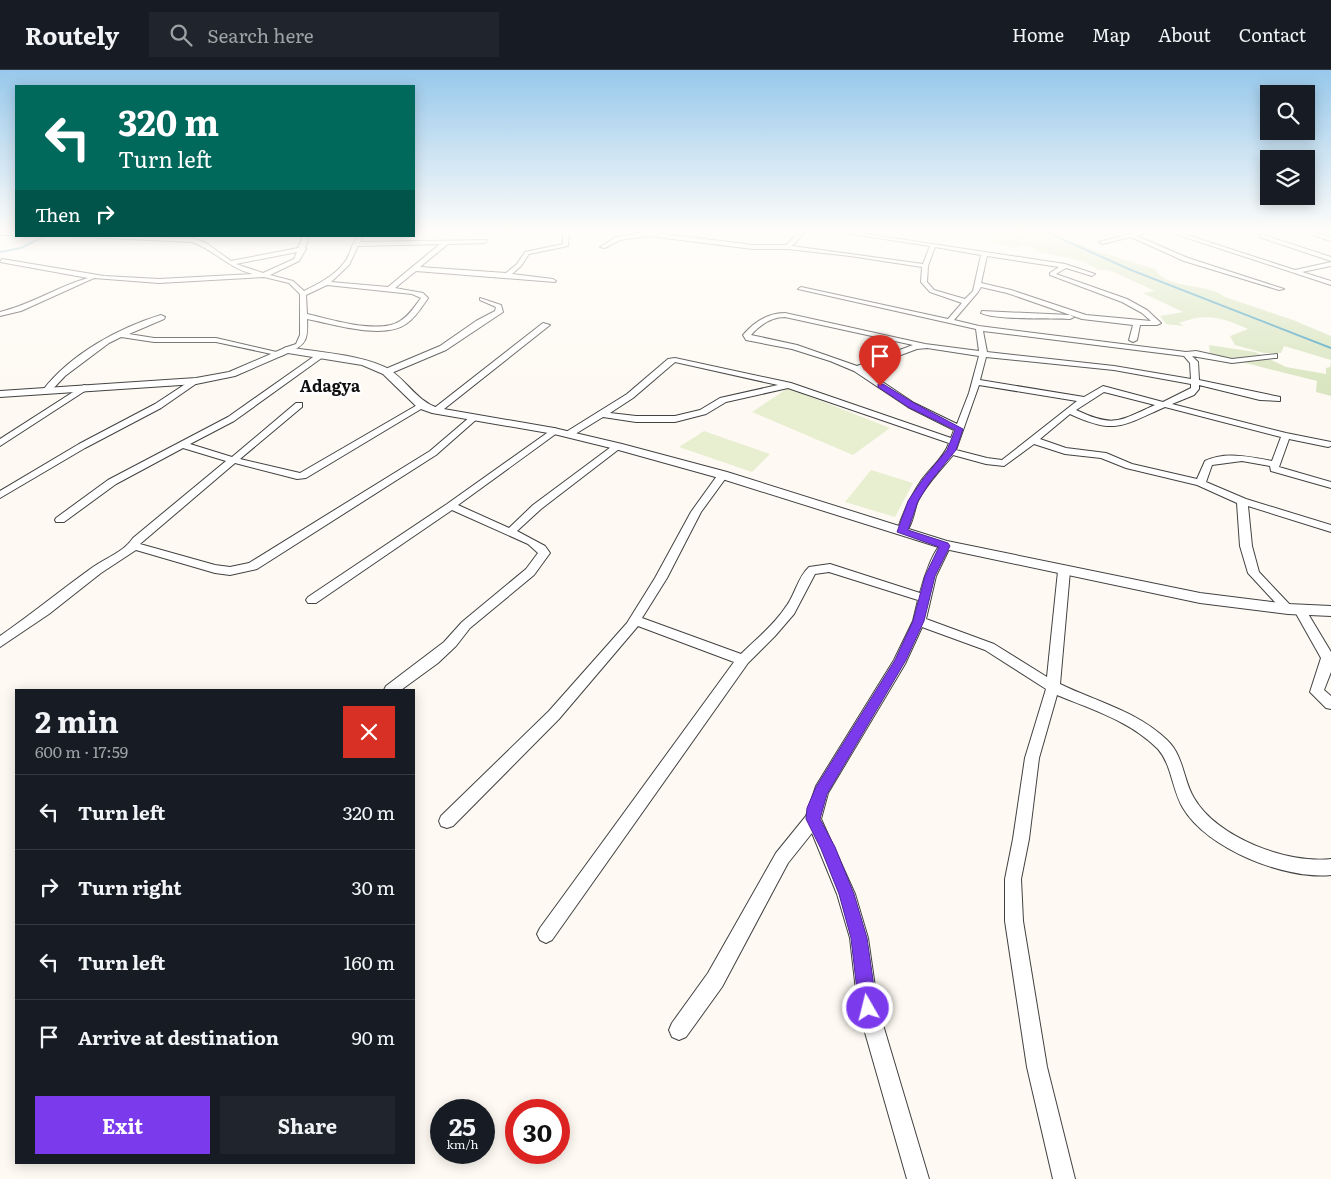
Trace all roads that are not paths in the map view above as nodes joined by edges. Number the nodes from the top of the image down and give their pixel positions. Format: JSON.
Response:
{"nodes":[{"id":1,"x":74,"y":284,"type":"edge"},
{"id":2,"x":293,"y":284,"type":"edge"},
{"id":3,"x":323,"y":284,"type":"edge"},
{"id":4,"x":342,"y":284,"type":"edge"},
{"id":5,"x":397,"y":284,"type":"edge"},
{"id":6,"x":927,"y":284,"type":"edge"},
{"id":7,"x":978,"y":284,"type":"joint"},
{"id":8,"x":1082,"y":284,"type":"edge"},
{"id":9,"x":1263,"y":284,"type":"edge"},
{"id":10,"x":390,"y":289,"type":"junction"},
{"id":11,"x":801,"y":289,"type":"dead end"},
{"id":12,"x":1281,"y":289,"type":"dead end"},
{"id":13,"x":303,"y":294,"type":"junction"},
{"id":14,"x":482,"y":299,"type":"dead end"},
{"id":15,"x":967,"y":302,"type":"junction"},
{"id":16,"x":994,"y":305,"type":"dead end"},
{"id":17,"x":985,"y":313,"type":"junction"},
{"id":18,"x":0,"y":314,"type":"edge"},
{"id":19,"x":161,"y":316,"type":"dead end"},
{"id":20,"x":304,"y":316,"type":"junction"},
{"id":21,"x":1085,"y":318,"type":"junction"},
{"id":22,"x":950,"y":322,"type":"junction"},
{"id":23,"x":1137,"y":323,"type":"junction"},
{"id":24,"x":546,"y":325,"type":"dead end"},
{"id":25,"x":981,"y":329,"type":"junction"},
{"id":26,"x":122,"y":334,"type":"junction"},
{"id":27,"x":1133,"y":340,"type":"dead end"},
{"id":28,"x":927,"y":346,"type":"junction"},
{"id":29,"x":284,"y":352,"type":"junction"},
{"id":30,"x":983,"y":354,"type":"junction"},
{"id":31,"x":1186,"y":354,"type":"junction"},
{"id":32,"x":1274,"y":356,"type":"dead end"},
{"id":33,"x":319,"y":357,"type":"junction"},
{"id":34,"x":1096,"y":366,"type":"junction"},
{"id":35,"x":857,"y":370,"type":"junction"},
{"id":36,"x":386,"y":372,"type":"junction"},
{"id":37,"x":196,"y":382,"type":"junction"},
{"id":38,"x":976,"y":382,"type":"junction"},
{"id":39,"x":1195,"y":382,"type":"junction"},
{"id":40,"x":788,"y":385,"type":"junction"},
{"id":41,"x":86,"y":387,"type":"junction"},
{"id":42,"x":1103,"y":389,"type":"junction"},
{"id":43,"x":47,"y":390,"type":"junction"},
{"id":44,"x":0,"y":394,"type":"edge"},
{"id":45,"x":1083,"y":399,"type":"junction"},
{"id":46,"x":1277,"y":399,"type":"dead end"},
{"id":47,"x":299,"y":405,"type":"dead end"},
{"id":48,"x":422,"y":406,"type":"junction"},
{"id":49,"x":1162,"y":406,"type":"junction"},
{"id":50,"x":1069,"y":410,"type":"junction"},
{"id":51,"x":436,"y":411,"type":"junction"},
{"id":52,"x":601,"y":414,"type":"junction"},
{"id":53,"x":474,"y":418,"type":"junction"},
{"id":54,"x":959,"y":429,"type":"junction"},
{"id":55,"x":554,"y":431,"type":"junction"},
{"id":56,"x":569,"y":434,"type":"junction"},
{"id":57,"x":1286,"y":436,"type":"junction"},
{"id":58,"x":1033,"y":440,"type":"junction"},
{"id":59,"x":0,"y":443,"type":"edge"},
{"id":60,"x":1328,"y":444,"type":"dead end"},
{"id":61,"x":183,"y":445,"type":"junction"},
{"id":62,"x":618,"y":446,"type":"junction"},
{"id":63,"x":953,"y":446,"type":"junction"},
{"id":64,"x":233,"y":460,"type":"junction"},
{"id":65,"x":1275,"y":464,"type":"junction"},
{"id":66,"x":723,"y":475,"type":"junction"},
{"id":67,"x":1200,"y":483,"type":"junction"},
{"id":68,"x":1331,"y":485,"type":"edge"},
{"id":69,"x":0,"y":495,"type":"edge"},
{"id":70,"x":1242,"y":501,"type":"junction"},
{"id":71,"x":451,"y":506,"type":"junction"},
{"id":72,"x":60,"y":520,"type":"dead end"},
{"id":73,"x":1331,"y":528,"type":"edge"},
{"id":74,"x":902,"y":532,"type":"junction"},
{"id":75,"x":509,"y":533,"type":"junction"},
{"id":76,"x":134,"y":546,"type":"junction"},
{"id":77,"x":945,"y":546,"type":"junction"},
{"id":78,"x":1064,"y":571,"type":"junction"},
{"id":79,"x":924,"y":598,"type":"junction"},
{"id":80,"x":312,"y":600,"type":"dead end"},
{"id":81,"x":1294,"y":609,"type":"junction"},
{"id":82,"x":1331,"y":611,"type":"edge"},
{"id":83,"x":635,"y":620,"type":"junction"},
{"id":84,"x":918,"y":621,"type":"junction"},
{"id":85,"x":0,"y":642,"type":"edge"},
{"id":86,"x":743,"y":660,"type":"junction"},
{"id":87,"x":1053,"y":687,"type":"junction"},
{"id":88,"x":392,"y":689,"type":"edge"},
{"id":89,"x":1331,"y":704,"type":"edge"},
{"id":90,"x":813,"y":819,"type":"junction"},
{"id":91,"x":447,"y":821,"type":"dead end"},
{"id":92,"x":1331,"y":867,"type":"edge"},
{"id":93,"x":546,"y":934,"type":"dead end"},
{"id":94,"x":679,"y":1030,"type":"dead end"},
{"id":95,"x":918,"y":1179,"type":"edge"},
{"id":96,"x":1064,"y":1179,"type":"edge"}],
"edges":[{"from":1,"to":18,"type":"street"},
{"from":2,"to":13,"type":"street"},
{"from":3,"to":13,"type":"street"},
{"from":4,"to":10,"type":"street"},
{"from":5,"to":10,"type":"street"},
{"from":6,"to":15,"type":"street"},
{"from":7,"to":15,"type":"street"},
{"from":7,"to":21,"type":"street"},
{"from":8,"to":23,"type":"street"},
{"from":9,"to":12,"type":"street"},
{"from":10,"to":20,"type":"street"},
{"from":11,"to":22,"type":"street"},
{"from":13,"to":20,"type":"street"},
{"from":14,"to":36,"type":"street"},
{"from":15,"to":22,"type":"street"},
{"from":16,"to":17,"type":"street"},
{"from":17,"to":21,"type":"street"},
{"from":17,"to":25,"type":"street"},
{"from":19,"to":26,"type":"street"},
{"from":20,"to":29,"type":"street"},
{"from":21,"to":23,"type":"street"},
{"from":22,"to":25,"type":"street"},
{"from":23,"to":27,"type":"street"},
{"from":24,"to":51,"type":"street"},
{"from":25,"to":30,"type":"street"},
{"from":25,"to":31,"type":"street"},
{"from":26,"to":29,"type":"street"},
{"from":26,"to":43,"type":"street"},
{"from":28,"to":30,"type":"street"},
{"from":28,"to":35,"type":"street"},
{"from":28,"to":35,"type":"street"},
{"from":29,"to":33,"type":"street"},
{"from":29,"to":37,"type":"street"},
{"from":30,"to":34,"type":"street"},
{"from":30,"to":38,"type":"street"},
{"from":31,"to":32,"type":"street"},
{"from":31,"to":39,"type":"street"},
{"from":33,"to":36,"type":"street"},
{"from":33,"to":61,"type":"street"},
{"from":34,"to":39,"type":"street"},
{"from":34,"to":42,"type":"street"},
{"from":35,"to":54,"type":"street"},
{"from":36,"to":48,"type":"street"},
{"from":37,"to":41,"type":"street"},
{"from":37,"to":69,"type":"street"},
{"from":38,"to":45,"type":"street"},
{"from":38,"to":54,"type":"street"},
{"from":39,"to":46,"type":"street"},
{"from":39,"to":49,"type":"street"},
{"from":40,"to":52,"type":"street"},
{"from":40,"to":52,"type":"street"},
{"from":40,"to":63,"type":"street"},
{"from":41,"to":43,"type":"street"},
{"from":41,"to":59,"type":"street"},
{"from":42,"to":45,"type":"street"},
{"from":42,"to":49,"type":"street"},
{"from":43,"to":44,"type":"street"},
{"from":45,"to":50,"type":"street"},
{"from":47,"to":64,"type":"street"},
{"from":48,"to":51,"type":"street"},
{"from":48,"to":64,"type":"street"},
{"from":49,"to":50,"type":"street"},
{"from":49,"to":57,"type":"street"},
{"from":50,"to":58,"type":"street"},
{"from":51,"to":53,"type":"street"},
{"from":52,"to":56,"type":"street"},
{"from":53,"to":55,"type":"street"},
{"from":53,"to":76,"type":"street"},
{"from":54,"to":63,"type":"street"},
{"from":55,"to":56,"type":"street"},
{"from":55,"to":71,"type":"street"},
{"from":56,"to":62,"type":"street"},
{"from":57,"to":60,"type":"street"},
{"from":57,"to":65,"type":"street"},
{"from":58,"to":63,"type":"street"},
{"from":58,"to":67,"type":"street"},
{"from":61,"to":64,"type":"street"},
{"from":61,"to":72,"type":"street"},
{"from":62,"to":66,"type":"street"},
{"from":62,"to":75,"type":"street"},
{"from":63,"to":74,"type":"street"},
{"from":64,"to":76,"type":"street"},
{"from":65,"to":67,"type":"street"},
{"from":65,"to":68,"type":"street"},
{"from":66,"to":74,"type":"street"},
{"from":66,"to":83,"type":"street"},
{"from":67,"to":70,"type":"street"},
{"from":70,"to":73,"type":"street"},
{"from":70,"to":81,"type":"street"},
{"from":71,"to":75,"type":"street"},
{"from":71,"to":80,"type":"street"},
{"from":74,"to":77,"type":"street"},
{"from":75,"to":88,"type":"street"},
{"from":76,"to":85,"type":"street"},
{"from":77,"to":78,"type":"street"},
{"from":77,"to":79,"type":"street"},
{"from":78,"to":81,"type":"street"},
{"from":78,"to":87,"type":"street"},
{"from":79,"to":84,"type":"street"},
{"from":79,"to":86,"type":"street"},
{"from":81,"to":82,"type":"street"},
{"from":81,"to":89,"type":"street"},
{"from":83,"to":86,"type":"street"},
{"from":83,"to":91,"type":"street"},
{"from":84,"to":87,"type":"street"},
{"from":84,"to":90,"type":"street"},
{"from":86,"to":93,"type":"street"},
{"from":87,"to":92,"type":"street"},
{"from":87,"to":96,"type":"street"},
{"from":90,"to":94,"type":"street"},
{"from":90,"to":95,"type":"street"}]}
